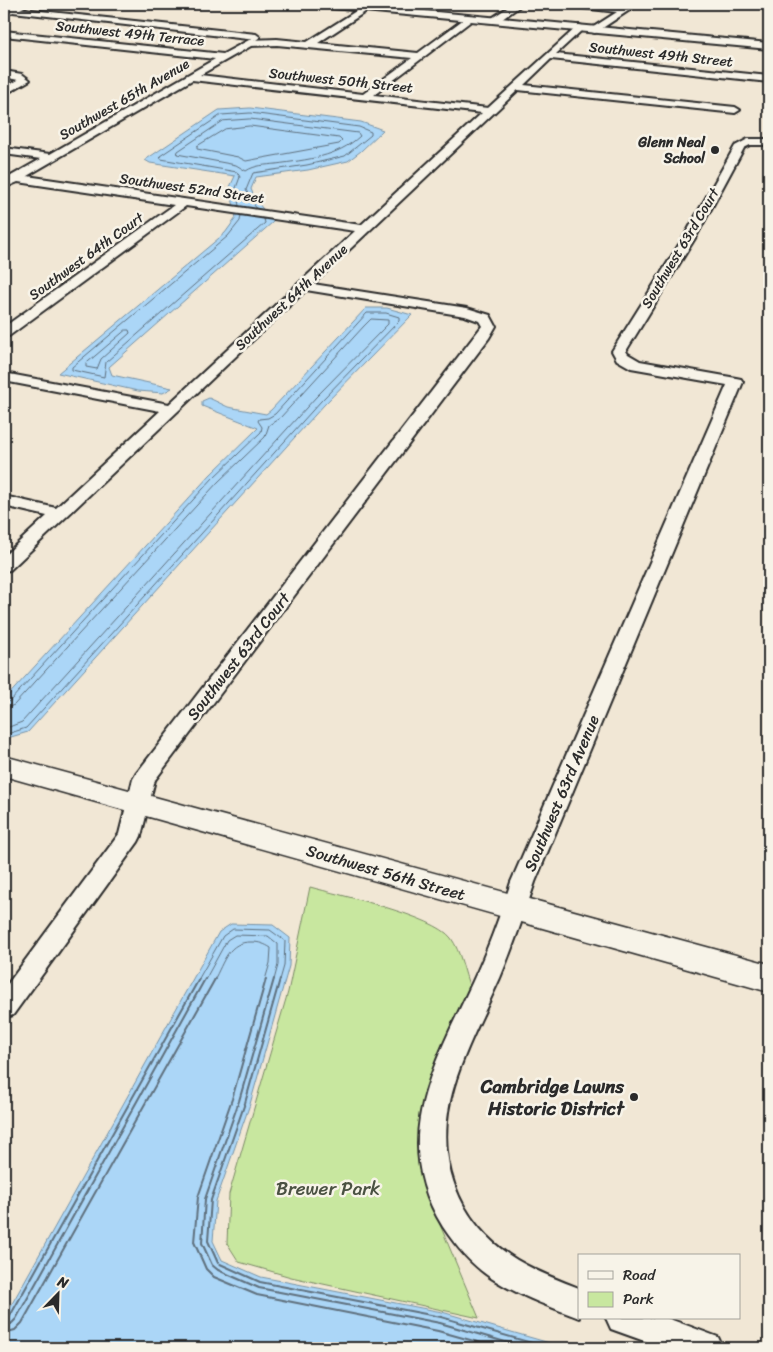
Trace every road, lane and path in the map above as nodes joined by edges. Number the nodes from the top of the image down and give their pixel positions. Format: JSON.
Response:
{"nodes":[{"id":1,"x":25,"y":4,"type":"edge"},
{"id":2,"x":321,"y":4,"type":"edge"},
{"id":3,"x":519,"y":4,"type":"edge"},
{"id":4,"x":565,"y":4,"type":"edge"},
{"id":5,"x":636,"y":4,"type":"edge"},
{"id":6,"x":383,"y":6,"type":"edge"},
{"id":7,"x":367,"y":8,"type":"junction"},
{"id":8,"x":6,"y":10,"type":"edge"},
{"id":9,"x":626,"y":10,"type":"junction"},
{"id":10,"x":471,"y":18,"type":"junction"},
{"id":11,"x":495,"y":20,"type":"junction"},
{"id":12,"x":579,"y":28,"type":"junction"},
{"id":13,"x":595,"y":30,"type":"junction"},
{"id":14,"x":4,"y":33,"type":"edge"},
{"id":15,"x":258,"y":39,"type":"junction"},
{"id":16,"x":309,"y":45,"type":"junction"},
{"id":17,"x":769,"y":46,"type":"edge"},
{"id":18,"x":224,"y":56,"type":"junction"},
{"id":19,"x":419,"y":56,"type":"junction"},
{"id":20,"x":549,"y":56,"type":"junction"},
{"id":21,"x":4,"y":74,"type":"edge"},
{"id":22,"x":189,"y":77,"type":"junction"},
{"id":23,"x":769,"y":79,"type":"edge"},
{"id":24,"x":517,"y":87,"type":"junction"},
{"id":25,"x":4,"y":92,"type":"edge"},
{"id":26,"x":365,"y":97,"type":"junction"},
{"id":27,"x":734,"y":110,"type":"dead end"},
{"id":28,"x":490,"y":111,"type":"junction"},
{"id":29,"x":769,"y":142,"type":"edge"},
{"id":30,"x":4,"y":151,"type":"edge"},
{"id":31,"x":52,"y":158,"type":"junction"},
{"id":32,"x":16,"y":178,"type":"junction"},
{"id":33,"x":4,"y":186,"type":"edge"},
{"id":34,"x":185,"y":202,"type":"junction"},
{"id":35,"x":364,"y":229,"type":"junction"},
{"id":36,"x":304,"y":286,"type":"junction"},
{"id":37,"x":4,"y":333,"type":"edge"},
{"id":38,"x":4,"y":377,"type":"edge"},
{"id":39,"x":736,"y":382,"type":"joint"},
{"id":40,"x":172,"y":408,"type":"junction"},
{"id":41,"x":4,"y":501,"type":"edge"},
{"id":42,"x":59,"y":514,"type":"junction"},
{"id":43,"x":4,"y":566,"type":"edge"},
{"id":44,"x":4,"y":766,"type":"edge"},
{"id":45,"x":137,"y":803,"type":"junction"},
{"id":46,"x":514,"y":908,"type":"junction"},
{"id":47,"x":769,"y":978,"type":"edge"},
{"id":48,"x":4,"y":1008,"type":"edge"},
{"id":49,"x":578,"y":1303,"type":"edge"},
{"id":50,"x":628,"y":1320,"type":"edge"},
{"id":51,"x":707,"y":1348,"type":"edge"}],
"edges":[{"from":1,"to":8,"type":"main road"},
{"from":2,"to":7,"type":"street"},
{"from":3,"to":11,"type":"street"},
{"from":4,"to":9,"type":"street"},
{"from":5,"to":9,"type":"street"},
{"from":6,"to":7,"type":"street"},
{"from":6,"to":10,"type":"street"},
{"from":7,"to":16,"type":"street"},
{"from":8,"to":15,"type":"street"},
{"from":9,"to":13,"type":"street"},
{"from":10,"to":11,"type":"street"},
{"from":10,"to":19,"type":"street"},
{"from":11,"to":12,"type":"street"},
{"from":12,"to":13,"type":"street"},
{"from":12,"to":20,"type":"street","name":"Southwest 64th Avenue"},
{"from":13,"to":17,"type":"street"},
{"from":14,"to":18,"type":"street","name":"Southwest 49th Terrace"},
{"from":15,"to":16,"type":"street"},
{"from":15,"to":18,"type":"street","name":"Southwest 65th Avenue"},
{"from":16,"to":19,"type":"street"},
{"from":18,"to":22,"type":"street","name":"Southwest 65th Avenue"},
{"from":19,"to":26,"type":"street"},
{"from":20,"to":23,"type":"street","name":"Southwest 49th Street"},
{"from":20,"to":24,"type":"street","name":"Southwest 64th Avenue"},
{"from":21,"to":25,"type":"street"},
{"from":22,"to":26,"type":"street","name":"Southwest 50th Street"},
{"from":22,"to":31,"type":"street","name":"Southwest 65th Avenue"},
{"from":24,"to":27,"type":"street"},
{"from":24,"to":28,"type":"street","name":"Southwest 64th Avenue"},
{"from":26,"to":28,"type":"street","name":"Southwest 50th Street"},
{"from":28,"to":35,"type":"street","name":"Southwest 64th Avenue"},
{"from":29,"to":39,"type":"street","name":"Southwest 63rd Court"},
{"from":30,"to":31,"type":"street"},
{"from":31,"to":32,"type":"street","name":"Southwest 65th Avenue"},
{"from":32,"to":33,"type":"street","name":"Southwest 65th Avenue"},
{"from":32,"to":34,"type":"street","name":"Southwest 52nd Street"},
{"from":34,"to":35,"type":"street","name":"Southwest 52nd Street"},
{"from":34,"to":37,"type":"street","name":"Southwest 64th Court"},
{"from":35,"to":36,"type":"street","name":"Southwest 64th Avenue"},
{"from":36,"to":40,"type":"street","name":"Southwest 64th Avenue"},
{"from":36,"to":45,"type":"street","name":"Southwest 63rd Court"},
{"from":38,"to":40,"type":"street"},
{"from":39,"to":46,"type":"street","name":"Southwest 63rd Avenue"},
{"from":40,"to":42,"type":"street","name":"Southwest 64th Avenue"},
{"from":41,"to":42,"type":"street"},
{"from":42,"to":43,"type":"street","name":"Southwest 64th Avenue"},
{"from":44,"to":45,"type":"main road","name":"Southwest 56th Street"},
{"from":45,"to":46,"type":"main road","name":"Southwest 56th Street"},
{"from":45,"to":48,"type":"street","name":"Southwest 63rd Court"},
{"from":46,"to":47,"type":"main road","name":"Southwest 56th Street"},
{"from":46,"to":49,"type":"street","name":"Southwest 63rd Avenue"},
{"from":50,"to":51,"type":"street"}]}
